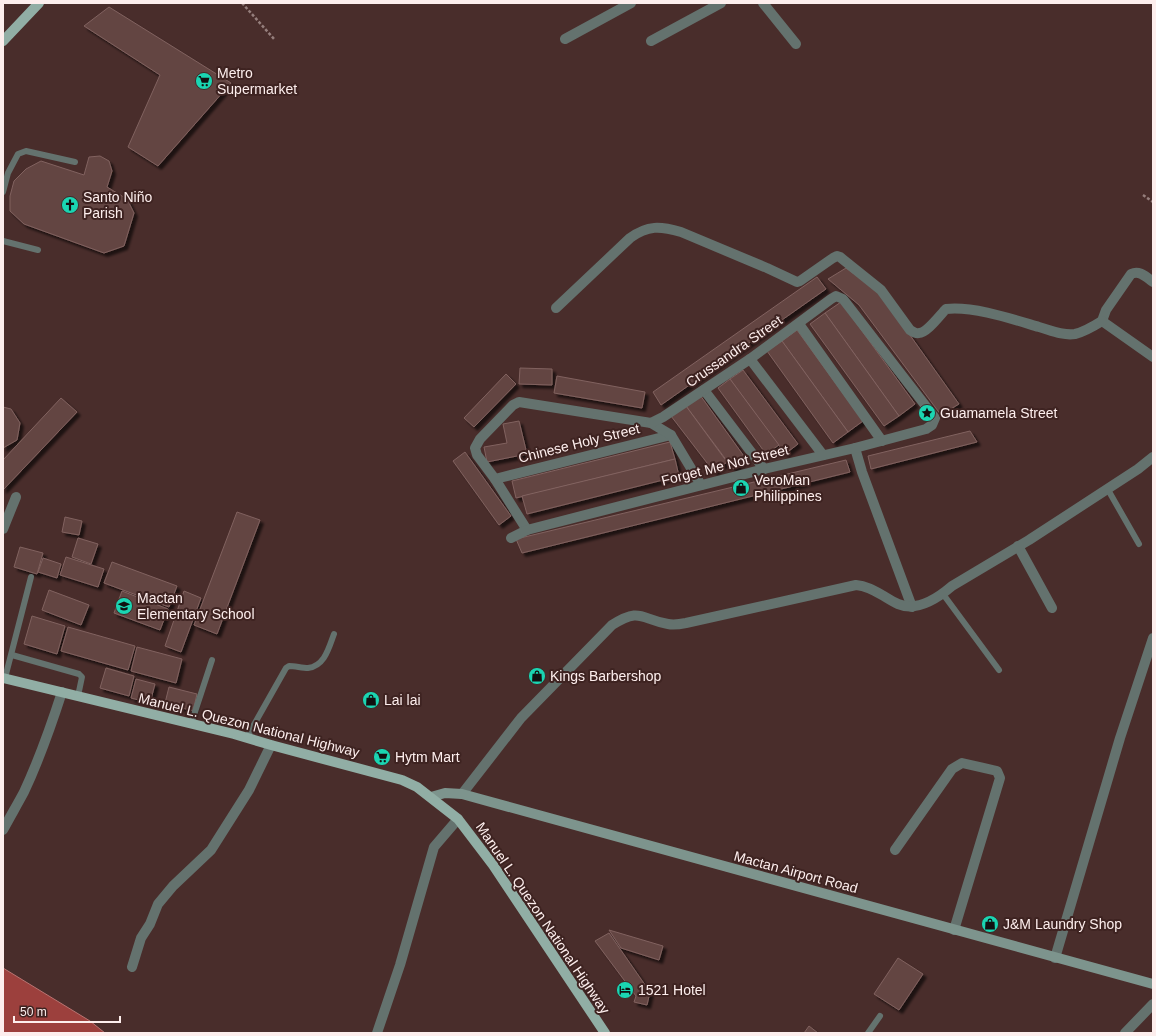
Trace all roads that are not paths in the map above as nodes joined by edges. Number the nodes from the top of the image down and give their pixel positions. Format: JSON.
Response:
{"nodes":[{"id":1,"x":40,"y":3,"type":"edge"},
{"id":2,"x":631,"y":3,"type":"edge"},
{"id":3,"x":721,"y":3,"type":"edge"},
{"id":4,"x":763,"y":3,"type":"edge"},
{"id":5,"x":565,"y":39,"type":"dead end"},
{"id":6,"x":3,"y":41,"type":"edge"},
{"id":7,"x":651,"y":41,"type":"dead end"},
{"id":8,"x":796,"y":44,"type":"dead end"},
{"id":9,"x":75,"y":162,"type":"dead end"},
{"id":10,"x":6,"y":173,"type":"edge"},
{"id":11,"x":3,"y":192,"type":"edge"},
{"id":12,"x":3,"y":241,"type":"edge"},
{"id":13,"x":38,"y":250,"type":"dead end"},
{"id":14,"x":1153,"y":282,"type":"edge"},
{"id":15,"x":556,"y":308,"type":"dead end"},
{"id":16,"x":1102,"y":321,"type":"junction"},
{"id":17,"x":799,"y":324,"type":"junction"},
{"id":18,"x":1153,"y":357,"type":"edge"},
{"id":19,"x":750,"y":359,"type":"junction"},
{"id":20,"x":704,"y":390,"type":"junction"},
{"id":21,"x":930,"y":412,"type":"joint"},
{"id":22,"x":651,"y":423,"type":"junction"},
{"id":23,"x":671,"y":435,"type":"junction"},
{"id":24,"x":882,"y":441,"type":"junction"},
{"id":25,"x":855,"y":448,"type":"junction"},
{"id":26,"x":823,"y":455,"type":"junction"},
{"id":27,"x":1153,"y":457,"type":"edge"},
{"id":28,"x":764,"y":469,"type":"junction"},
{"id":29,"x":495,"y":479,"type":"junction"},
{"id":30,"x":701,"y":485,"type":"junction"},
{"id":31,"x":1107,"y":488,"type":"junction"},
{"id":32,"x":16,"y":497,"type":"dead end"},
{"id":33,"x":3,"y":529,"type":"edge"},
{"id":34,"x":527,"y":530,"type":"junction"},
{"id":35,"x":511,"y":538,"type":"dead end"},
{"id":36,"x":1139,"y":544,"type":"dead end"},
{"id":37,"x":1018,"y":546,"type":"junction"},
{"id":38,"x":31,"y":577,"type":"dead end"},
{"id":39,"x":943,"y":594,"type":"junction"},
{"id":40,"x":912,"y":607,"type":"junction"},
{"id":41,"x":1052,"y":608,"type":"dead end"},
{"id":42,"x":334,"y":634,"type":"dead end"},
{"id":43,"x":1153,"y":638,"type":"edge"},
{"id":44,"x":12,"y":654,"type":"junction"},
{"id":45,"x":212,"y":660,"type":"dead end"},
{"id":46,"x":999,"y":670,"type":"dead end"},
{"id":47,"x":4,"y":678,"type":"edge"},
{"id":48,"x":62,"y":692,"type":"junction"},
{"id":49,"x":78,"y":696,"type":"junction"},
{"id":50,"x":191,"y":724,"type":"junction"},
{"id":51,"x":247,"y":737,"type":"junction"},
{"id":52,"x":271,"y":745,"type":"junction"},
{"id":53,"x":462,"y":794,"type":"junction"},
{"id":54,"x":431,"y":797,"type":"junction"},
{"id":55,"x":458,"y":819,"type":"junction"},
{"id":56,"x":3,"y":830,"type":"edge"},
{"id":57,"x":895,"y":850,"type":"dead end"},
{"id":58,"x":954,"y":930,"type":"junction"},
{"id":59,"x":1055,"y":958,"type":"junction"},
{"id":60,"x":132,"y":967,"type":"dead end"},
{"id":61,"x":1153,"y":984,"type":"edge"},
{"id":62,"x":1153,"y":1004,"type":"edge"},
{"id":63,"x":880,"y":1016,"type":"dead end"},
{"id":64,"x":378,"y":1033,"type":"edge"},
{"id":65,"x":605,"y":1033,"type":"edge"},
{"id":66,"x":868,"y":1033,"type":"edge"},
{"id":67,"x":1125,"y":1033,"type":"edge"}],
"edges":[{"from":1,"to":6,"type":"main road"},
{"from":2,"to":5,"type":"street"},
{"from":3,"to":7,"type":"street"},
{"from":4,"to":8,"type":"street"},
{"from":9,"to":10,"type":"lane"},
{"from":10,"to":11,"type":"lane"},
{"from":12,"to":13,"type":"lane"},
{"from":14,"to":16,"type":"street"},
{"from":15,"to":16,"type":"street"},
{"from":16,"to":18,"type":"street"},
{"from":17,"to":19,"type":"street","name":"Crussandra Street"},
{"from":17,"to":21,"type":"street","name":"Crussandra Street"},
{"from":17,"to":24,"type":"street"},
{"from":19,"to":20,"type":"street","name":"Crussandra Street"},
{"from":19,"to":26,"type":"street"},
{"from":20,"to":22,"type":"street","name":"Crussandra Street"},
{"from":20,"to":28,"type":"street"},
{"from":21,"to":24,"type":"street","name":"Forget Me Not Street"},
{"from":22,"to":23,"type":"street"},
{"from":22,"to":29,"type":"street"},
{"from":23,"to":29,"type":"street","name":"Chinese Holy Street"},
{"from":23,"to":30,"type":"street"},
{"from":24,"to":25,"type":"street","name":"Forget Me Not Street"},
{"from":25,"to":26,"type":"street","name":"Forget Me Not Street"},
{"from":25,"to":40,"type":"street"},
{"from":26,"to":28,"type":"street","name":"Forget Me Not Street"},
{"from":27,"to":31,"type":"street"},
{"from":28,"to":30,"type":"street","name":"Forget Me Not Street"},
{"from":29,"to":34,"type":"street"},
{"from":30,"to":34,"type":"street","name":"Forget Me Not Street"},
{"from":31,"to":36,"type":"lane"},
{"from":31,"to":37,"type":"street"},
{"from":32,"to":33,"type":"street"},
{"from":34,"to":35,"type":"street","name":"Forget Me Not Street"},
{"from":37,"to":39,"type":"street"},
{"from":37,"to":41,"type":"street"},
{"from":38,"to":44,"type":"lane"},
{"from":39,"to":40,"type":"street"},
{"from":39,"to":46,"type":"lane"},
{"from":40,"to":53,"type":"street"},
{"from":42,"to":51,"type":"lane"},
{"from":43,"to":59,"type":"street"},
{"from":44,"to":47,"type":"lane"},
{"from":44,"to":49,"type":"lane"},
{"from":45,"to":50,"type":"lane"},
{"from":47,"to":48,"type":"main road","name":"Manuel L. Quezon National Highway"},
{"from":48,"to":49,"type":"main road","name":"Manuel L. Quezon National Highway"},
{"from":48,"to":56,"type":"street"},
{"from":49,"to":50,"type":"main road","name":"Manuel L. Quezon National Highway"},
{"from":50,"to":51,"type":"main road","name":"Manuel L. Quezon National Highway"},
{"from":51,"to":52,"type":"main road","name":"Manuel L. Quezon National Highway"},
{"from":52,"to":54,"type":"main road","name":"Manuel L. Quezon National Highway"},
{"from":52,"to":60,"type":"street"},
{"from":53,"to":54,"type":"main road","name":"Mactan Airport Road"},
{"from":53,"to":58,"type":"main road","name":"Mactan Airport Road"},
{"from":54,"to":55,"type":"main road","name":"Manuel L. Quezon National Highway"},
{"from":55,"to":64,"type":"street"},
{"from":55,"to":65,"type":"main road","name":"Manuel L. Quezon National Highway"},
{"from":57,"to":58,"type":"street"},
{"from":58,"to":59,"type":"main road","name":"Mactan Airport Road"},
{"from":59,"to":61,"type":"main road","name":"Mactan Airport Road"},
{"from":62,"to":67,"type":"street"},
{"from":63,"to":66,"type":"lane"}]}
